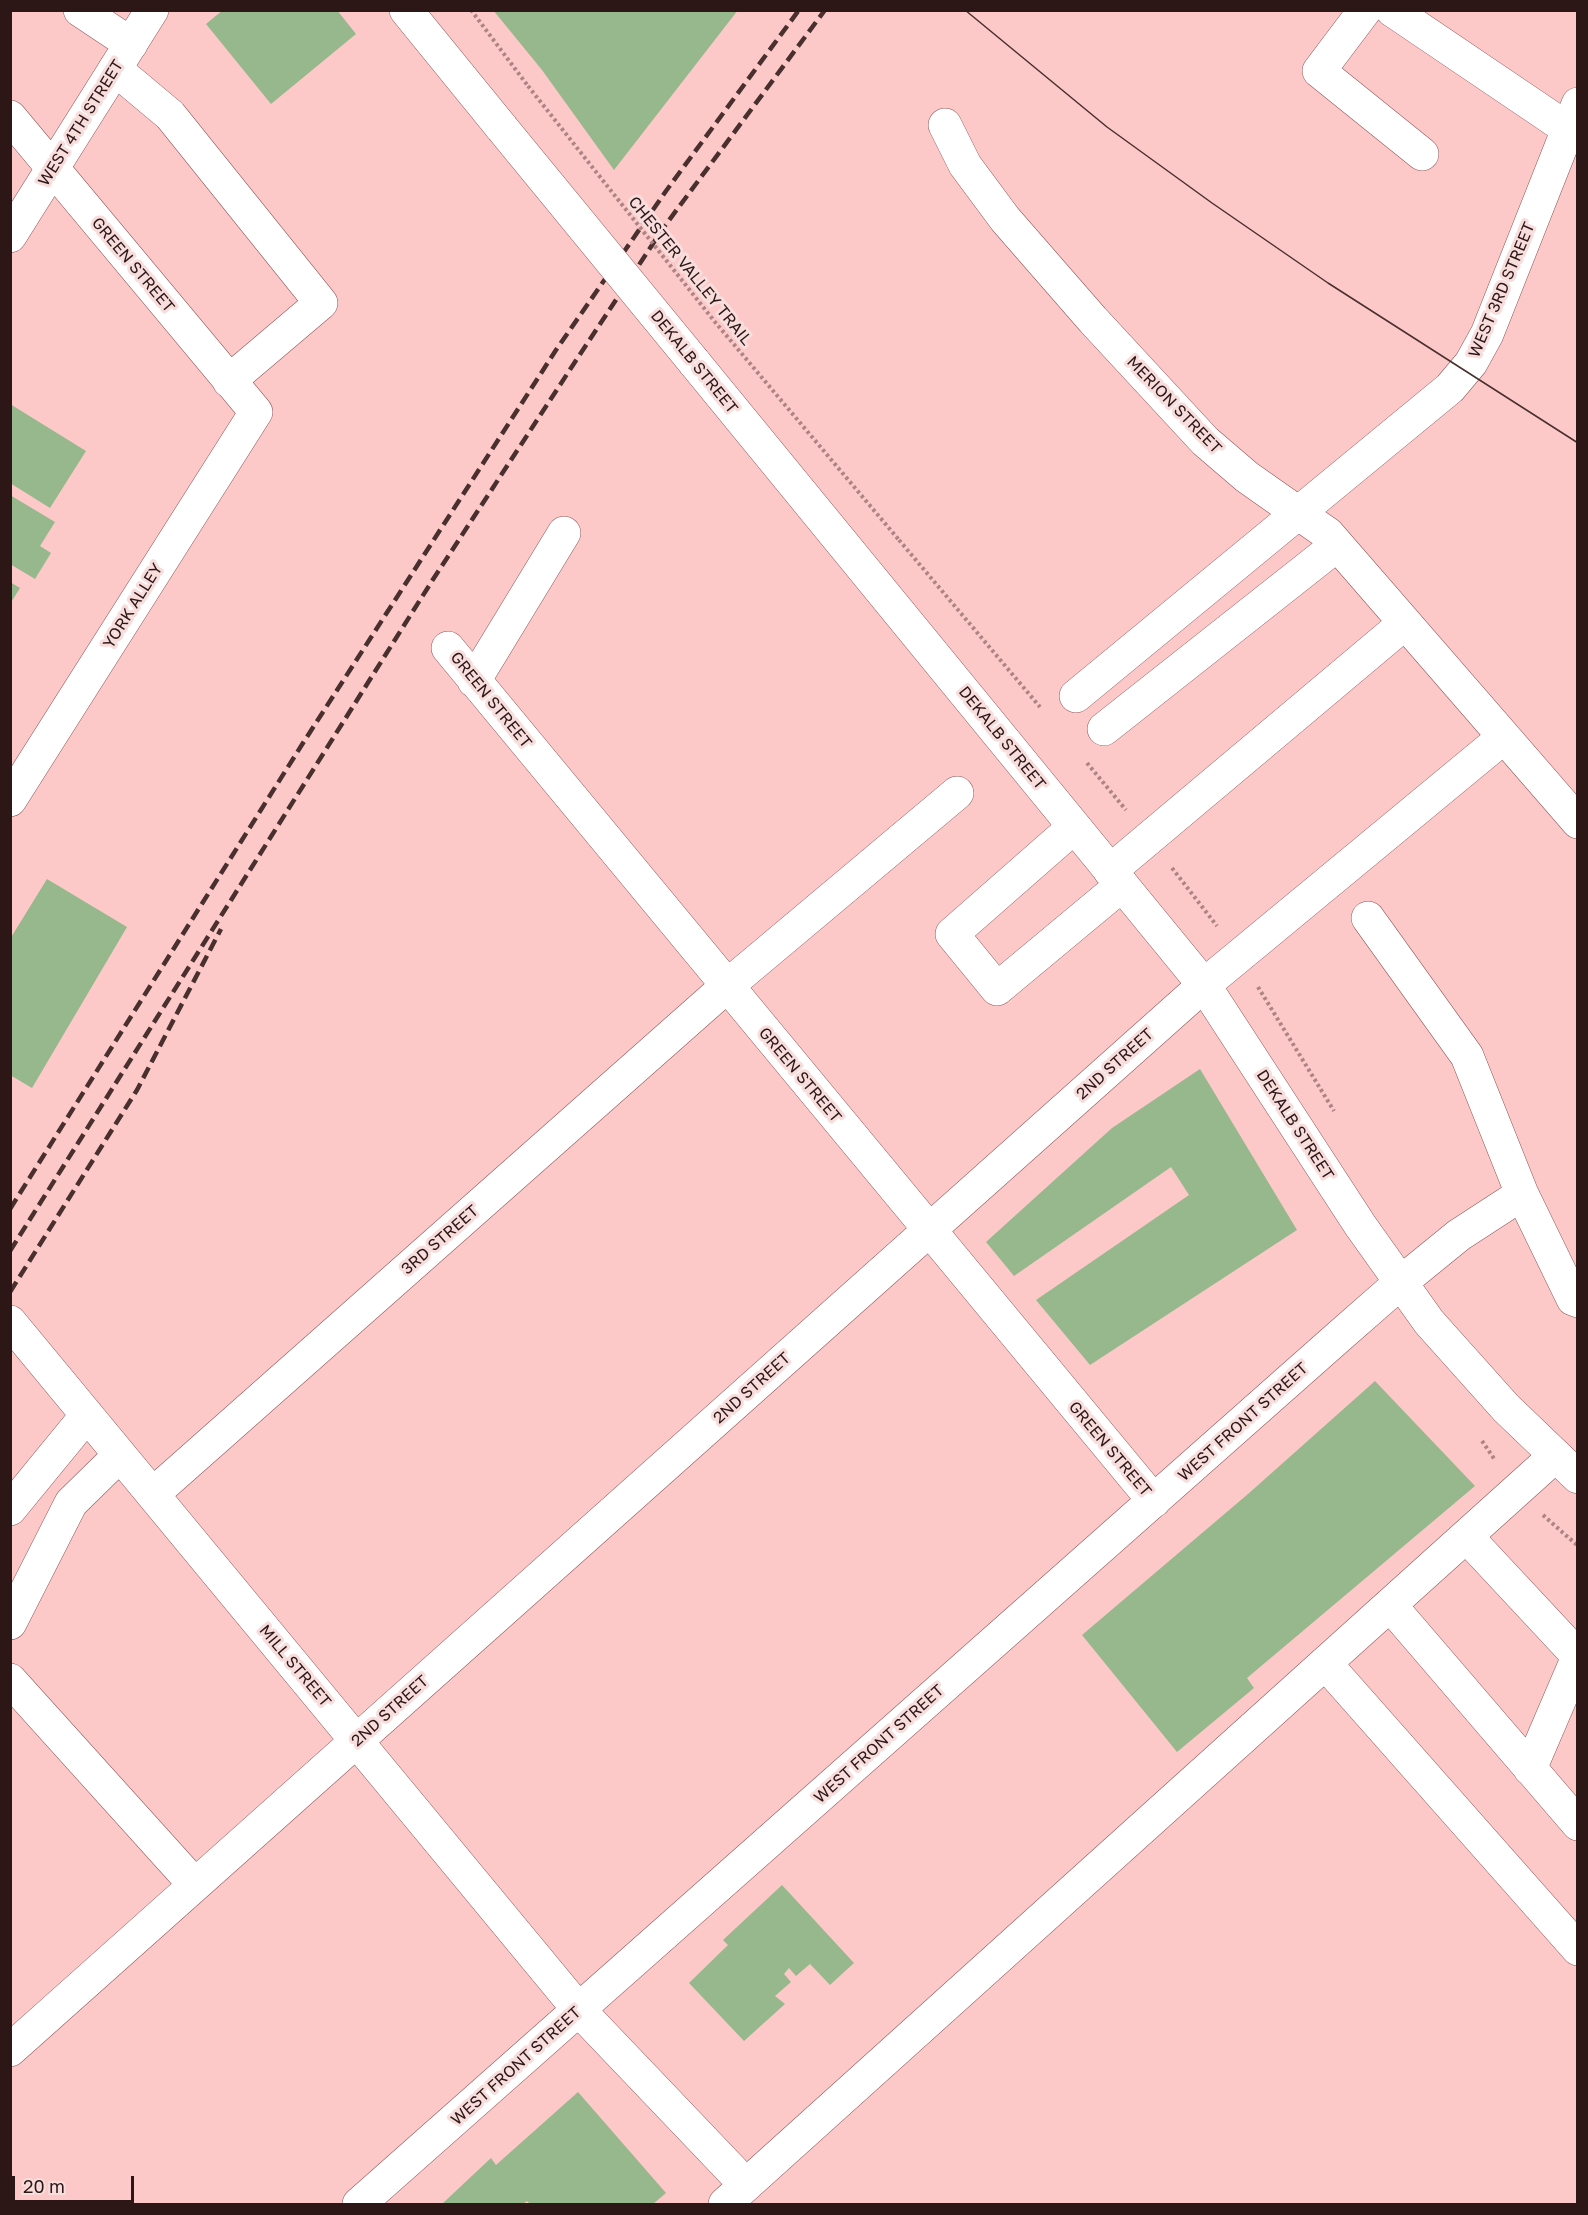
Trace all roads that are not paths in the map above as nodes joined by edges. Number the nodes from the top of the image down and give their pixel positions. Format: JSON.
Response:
{"nodes":[{"id":1,"x":80,"y":10,"type":"edge"},
{"id":2,"x":152,"y":10,"type":"edge"},
{"id":3,"x":406,"y":10,"type":"edge"},
{"id":4,"x":1365,"y":10,"type":"edge"},
{"id":5,"x":1392,"y":10,"type":"edge"},
{"id":6,"x":123,"y":57,"type":"junction"},
{"id":7,"x":1573,"y":116,"type":"edge"},
{"id":8,"x":10,"y":117,"type":"edge"},
{"id":9,"x":945,"y":125,"type":"dead end"},
{"id":10,"x":1422,"y":154,"type":"dead end"},
{"id":11,"x":53,"y":168,"type":"junction"},
{"id":12,"x":10,"y":236,"type":"edge"},
{"id":13,"x":229,"y":381,"type":"junction"},
{"id":14,"x":256,"y":412,"type":"joint"},
{"id":15,"x":1298,"y":513,"type":"junction"},
{"id":16,"x":564,"y":533,"type":"dead end"},
{"id":17,"x":1337,"y":545,"type":"junction"},
{"id":18,"x":1405,"y":623,"type":"junction"},
{"id":19,"x":448,"y":648,"type":"dead end"},
{"id":20,"x":474,"y":681,"type":"junction"},
{"id":21,"x":1076,"y":696,"type":"dead end"},
{"id":22,"x":1104,"y":729,"type":"dead end"},
{"id":23,"x":1504,"y":737,"type":"junction"},
{"id":24,"x":957,"y":793,"type":"dead end"},
{"id":25,"x":10,"y":800,"type":"edge"},
{"id":26,"x":1578,"y":822,"type":"edge"},
{"id":27,"x":1074,"y":827,"type":"junction"},
{"id":28,"x":1116,"y":878,"type":"junction"},
{"id":29,"x":1368,"y":918,"type":"dead end"},
{"id":30,"x":1204,"y":985,"type":"junction"},
{"id":31,"x":727,"y":986,"type":"junction"},
{"id":32,"x":1522,"y":1194,"type":"junction"},
{"id":33,"x":929,"y":1230,"type":"junction"},
{"id":34,"x":1400,"y":1283,"type":"junction"},
{"id":35,"x":1578,"y":1301,"type":"edge"},
{"id":36,"x":10,"y":1322,"type":"edge"},
{"id":37,"x":87,"y":1415,"type":"junction"},
{"id":38,"x":120,"y":1455,"type":"junction"},
{"id":39,"x":1566,"y":1466,"type":"edge"},
{"id":40,"x":153,"y":1494,"type":"junction"},
{"id":41,"x":1154,"y":1501,"type":"junction"},
{"id":42,"x":10,"y":1509,"type":"edge"},
{"id":43,"x":1467,"y":1537,"type":"junction"},
{"id":44,"x":1390,"y":1605,"type":"junction"},
{"id":45,"x":10,"y":1623,"type":"edge"},
{"id":46,"x":1578,"y":1657,"type":"edge"},
{"id":47,"x":1325,"y":1664,"type":"junction"},
{"id":48,"x":10,"y":1680,"type":"edge"},
{"id":49,"x":356,"y":1741,"type":"junction"},
{"id":50,"x":1530,"y":1769,"type":"junction"},
{"id":51,"x":1578,"y":1824,"type":"edge"},
{"id":52,"x":195,"y":1885,"type":"junction"},
{"id":53,"x":1578,"y":1949,"type":"edge"},
{"id":54,"x":579,"y":2010,"type":"junction"},
{"id":55,"x":10,"y":2050,"type":"edge"},
{"id":56,"x":735,"y":2194,"type":"edge"},
{"id":57,"x":359,"y":2205,"type":"edge"}],
"edges":[{"from":1,"to":6,"type":"main road"},
{"from":2,"to":6,"type":"main road","name":"WEST 4TH STREET"},
{"from":3,"to":27,"type":"main road","name":"DEKALB STREET","bridge":true},
{"from":4,"to":10,"type":"main road"},
{"from":5,"to":7,"type":"main road"},
{"from":6,"to":11,"type":"main road","name":"WEST 4TH STREET"},
{"from":6,"to":13,"type":"main road"},
{"from":7,"to":15,"type":"main road","name":"WEST 3RD STREET"},
{"from":8,"to":11,"type":"main road","name":"GREEN STREET"},
{"from":9,"to":15,"type":"main road","name":"MERION STREET"},
{"from":11,"to":12,"type":"main road","name":"WEST 4TH STREET"},
{"from":11,"to":13,"type":"main road","name":"GREEN STREET"},
{"from":13,"to":14,"type":"main road","name":"GREEN STREET"},
{"from":14,"to":25,"type":"main road","name":"YORK ALLEY"},
{"from":15,"to":17,"type":"main road","name":"MERION STREET"},
{"from":15,"to":21,"type":"main road","name":"WEST 3RD STREET"},
{"from":16,"to":20,"type":"main road"},
{"from":17,"to":18,"type":"main road","name":"MERION STREET"},
{"from":17,"to":22,"type":"main road"},
{"from":18,"to":23,"type":"main road","name":"MERION STREET"},
{"from":18,"to":28,"type":"main road"},
{"from":19,"to":20,"type":"main road","name":"GREEN STREET"},
{"from":20,"to":31,"type":"main road","name":"GREEN STREET"},
{"from":23,"to":26,"type":"main road","name":"MERION STREET"},
{"from":23,"to":30,"type":"main road","name":"2ND STREET"},
{"from":24,"to":31,"type":"main road","name":"3RD STREET"},
{"from":27,"to":28,"type":"main road","name":"DEKALB STREET"},
{"from":27,"to":28,"type":"main road"},
{"from":28,"to":30,"type":"main road","name":"DEKALB STREET"},
{"from":29,"to":32,"type":"main road"},
{"from":30,"to":33,"type":"main road","name":"2ND STREET"},
{"from":30,"to":34,"type":"main road","name":"DEKALB STREET"},
{"from":31,"to":33,"type":"main road","name":"GREEN STREET"},
{"from":31,"to":40,"type":"main road","name":"3RD STREET"},
{"from":32,"to":34,"type":"main road","name":"WEST FRONT STREET"},
{"from":32,"to":35,"type":"main road"},
{"from":33,"to":41,"type":"main road","name":"GREEN STREET"},
{"from":33,"to":49,"type":"main road","name":"2ND STREET"},
{"from":34,"to":39,"type":"main road","name":"DEKALB STREET"},
{"from":34,"to":41,"type":"main road","name":"WEST FRONT STREET"},
{"from":36,"to":37,"type":"main road","name":"MILL STREET"},
{"from":37,"to":38,"type":"main road","name":"MILL STREET"},
{"from":37,"to":42,"type":"main road"},
{"from":38,"to":40,"type":"main road","name":"MILL STREET"},
{"from":38,"to":45,"type":"main road"},
{"from":39,"to":43,"type":"main road"},
{"from":40,"to":49,"type":"main road","name":"MILL STREET"},
{"from":41,"to":54,"type":"main road","name":"WEST FRONT STREET"},
{"from":43,"to":44,"type":"main road"},
{"from":43,"to":46,"type":"main road"},
{"from":44,"to":47,"type":"main road"},
{"from":44,"to":50,"type":"main road"},
{"from":46,"to":50,"type":"main road"},
{"from":47,"to":53,"type":"main road"},
{"from":47,"to":56,"type":"main road"},
{"from":48,"to":52,"type":"main road"},
{"from":49,"to":52,"type":"main road","name":"2ND STREET"},
{"from":49,"to":54,"type":"main road","name":"MILL STREET"},
{"from":50,"to":51,"type":"main road"},
{"from":52,"to":55,"type":"main road","name":"2ND STREET"},
{"from":54,"to":56,"type":"main road","name":"MILL STREET"},
{"from":54,"to":57,"type":"main road","name":"WEST FRONT STREET"}]}
